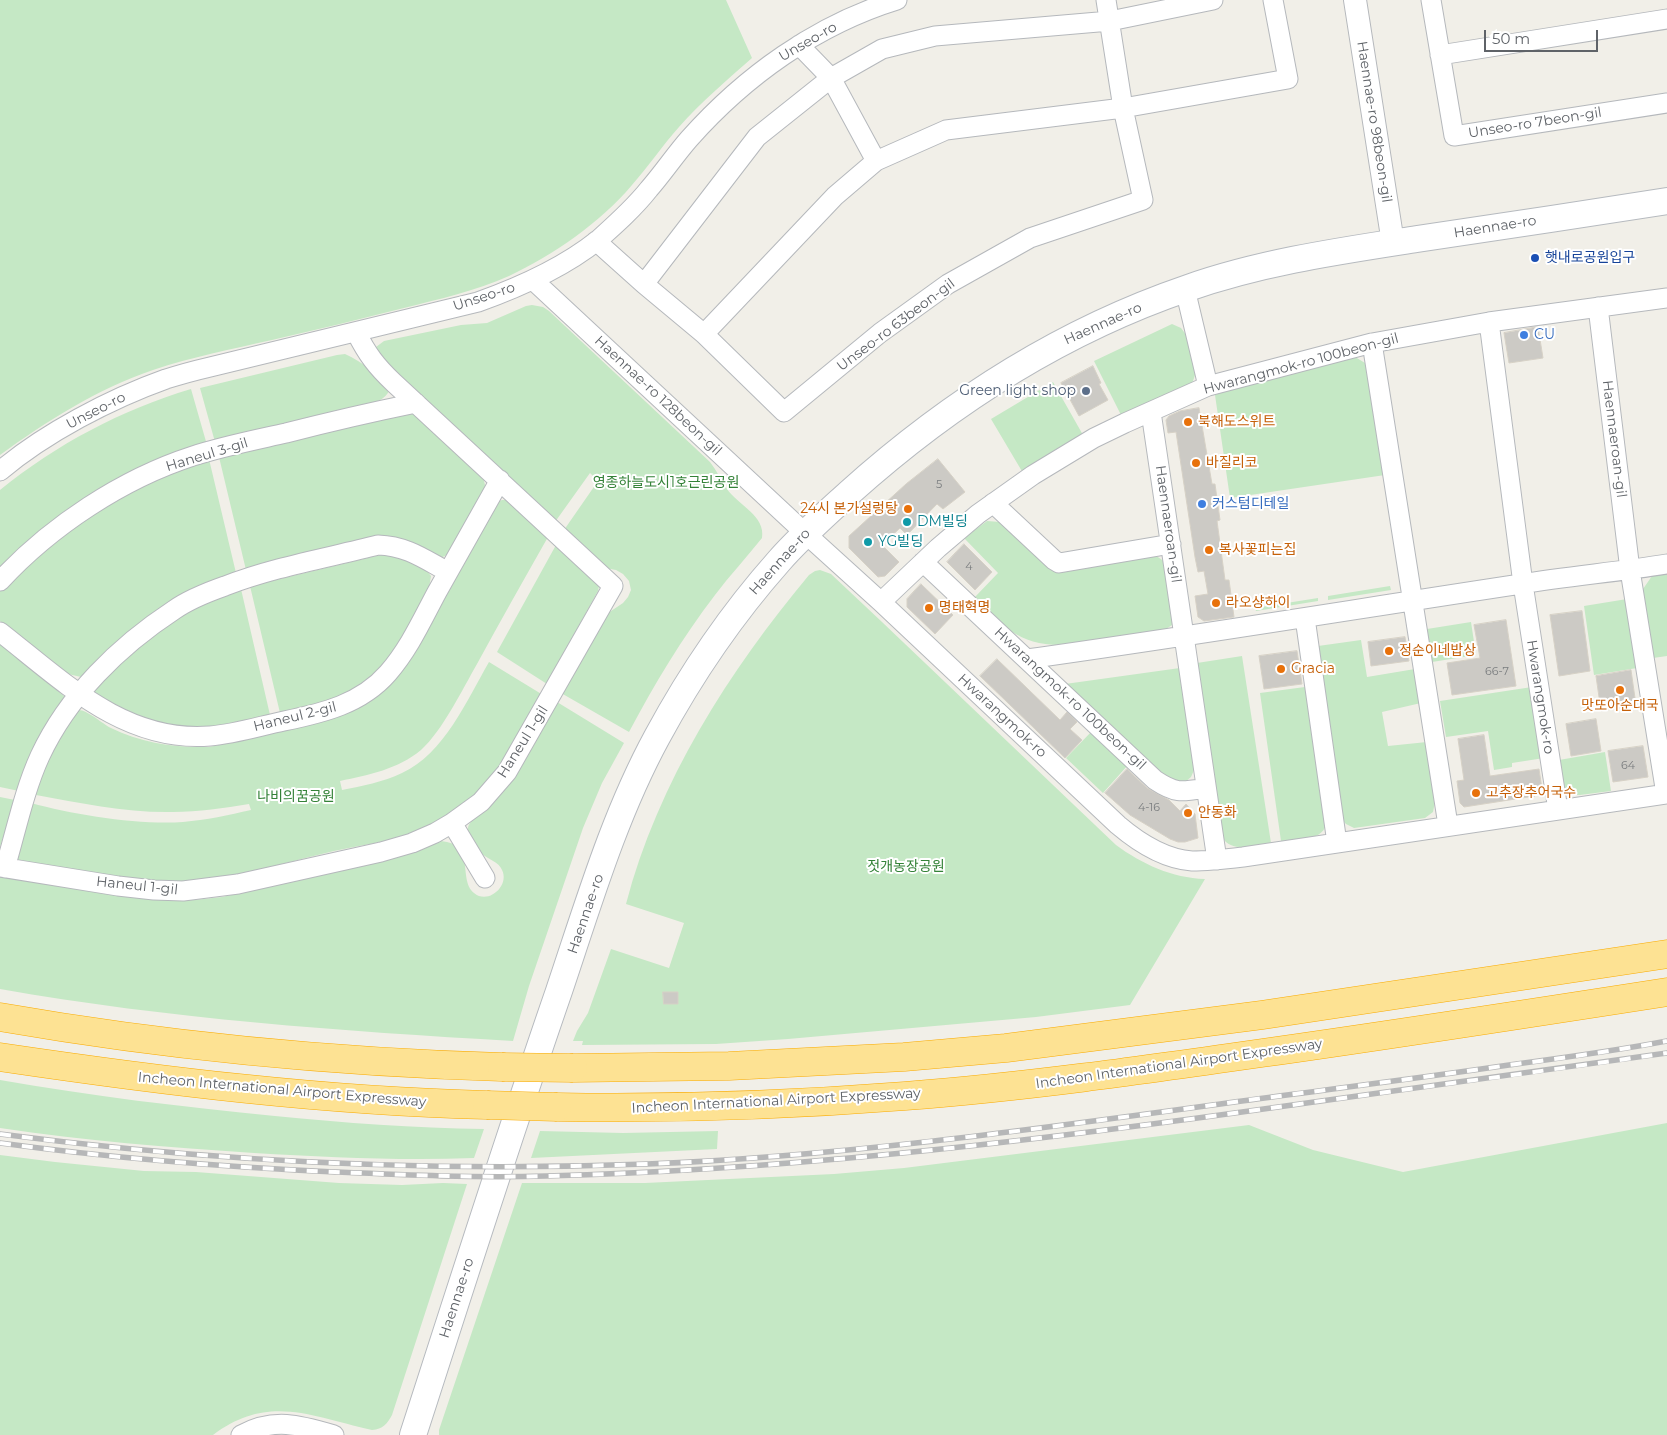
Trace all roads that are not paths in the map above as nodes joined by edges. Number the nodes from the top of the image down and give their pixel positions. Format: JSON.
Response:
{"nodes":[{"id":1,"x":897,"y":0,"type":"edge"},
{"id":2,"x":1106,"y":0,"type":"edge"},
{"id":3,"x":1213,"y":0,"type":"edge"},
{"id":4,"x":1273,"y":0,"type":"edge"},
{"id":5,"x":1355,"y":0,"type":"edge"},
{"id":6,"x":1431,"y":0,"type":"edge"},
{"id":7,"x":1667,"y":19,"type":"edge"},
{"id":8,"x":1110,"y":22,"type":"junction"},
{"id":9,"x":800,"y":45,"type":"junction"},
{"id":10,"x":1440,"y":55,"type":"junction"},
{"id":11,"x":831,"y":78,"type":"junction"},
{"id":12,"x":1667,"y":103,"type":"edge"},
{"id":13,"x":1123,"y":108,"type":"junction"},
{"id":14,"x":876,"y":161,"type":"junction"},
{"id":15,"x":1667,"y":201,"type":"edge"},
{"id":16,"x":596,"y":241,"type":"junction"},
{"id":17,"x":1393,"y":243,"type":"junction"},
{"id":18,"x":533,"y":280,"type":"junction"},
{"id":19,"x":644,"y":284,"type":"junction"},
{"id":20,"x":1184,"y":289,"type":"junction"},
{"id":21,"x":1667,"y":298,"type":"edge"},
{"id":22,"x":1598,"y":307,"type":"junction"},
{"id":23,"x":1489,"y":322,"type":"junction"},
{"id":24,"x":356,"y":332,"type":"junction"},
{"id":25,"x":704,"y":334,"type":"junction"},
{"id":26,"x":1372,"y":343,"type":"junction"},
{"id":27,"x":1208,"y":386,"type":"junction"},
{"id":28,"x":416,"y":403,"type":"junction"},
{"id":29,"x":1151,"y":412,"type":"junction"},
{"id":30,"x":0,"y":471,"type":"edge"},
{"id":31,"x":500,"y":480,"type":"junction"},
{"id":32,"x":993,"y":503,"type":"junction"},
{"id":33,"x":806,"y":534,"type":"junction"},
{"id":34,"x":1171,"y":544,"type":"junction"},
{"id":35,"x":923,"y":562,"type":"junction"},
{"id":36,"x":1667,"y":564,"type":"edge"},
{"id":37,"x":1630,"y":570,"type":"junction"},
{"id":38,"x":448,"y":572,"type":"junction"},
{"id":39,"x":0,"y":581,"type":"edge"},
{"id":40,"x":1523,"y":584,"type":"junction"},
{"id":41,"x":1414,"y":601,"type":"junction"},
{"id":42,"x":881,"y":602,"type":"junction"},
{"id":43,"x":1305,"y":618,"type":"junction"},
{"id":44,"x":0,"y":632,"type":"edge"},
{"id":45,"x":1184,"y":637,"type":"junction"},
{"id":46,"x":1027,"y":659,"type":"junction"},
{"id":47,"x":79,"y":693,"type":"junction"},
{"id":48,"x":1205,"y":788,"type":"junction"},
{"id":49,"x":1666,"y":794,"type":"edge"},
{"id":50,"x":1558,"y":810,"type":"junction"},
{"id":51,"x":452,"y":824,"type":"junction"},
{"id":52,"x":1448,"y":826,"type":"junction"},
{"id":53,"x":1337,"y":843,"type":"junction"},
{"id":54,"x":1217,"y":860,"type":"junction"},
{"id":55,"x":2,"y":867,"type":"edge"},
{"id":56,"x":486,"y":878,"type":"dead end"},
{"id":57,"x":1667,"y":954,"type":"edge"},
{"id":58,"x":1667,"y":992,"type":"edge"},
{"id":59,"x":0,"y":1017,"type":"edge"},
{"id":60,"x":0,"y":1057,"type":"edge"},
{"id":61,"x":240,"y":1435,"type":"edge"},
{"id":62,"x":334,"y":1435,"type":"edge"},
{"id":63,"x":413,"y":1435,"type":"edge"}],
"edges":[{"from":1,"to":9,"type":"street","name":"Unseo-ro"},
{"from":2,"to":8,"type":"street","name":"Unseo-ro 63beon-gil"},
{"from":3,"to":8,"type":"street"},
{"from":4,"to":13,"type":"street"},
{"from":5,"to":17,"type":"street","name":"Haennae-ro 98beon-gil"},
{"from":6,"to":10,"type":"street","name":"Unseo-ro 7beon-gil"},
{"from":7,"to":10,"type":"street"},
{"from":8,"to":11,"type":"street"},
{"from":8,"to":13,"type":"street","name":"Unseo-ro 63beon-gil"},
{"from":9,"to":11,"type":"street"},
{"from":9,"to":16,"type":"street","name":"Unseo-ro"},
{"from":10,"to":12,"type":"street","name":"Unseo-ro 7beon-gil"},
{"from":11,"to":14,"type":"street"},
{"from":11,"to":19,"type":"street"},
{"from":13,"to":14,"type":"street"},
{"from":13,"to":25,"type":"street","name":"Unseo-ro 63beon-gil"},
{"from":14,"to":25,"type":"street"},
{"from":15,"to":17,"type":"main road","name":"Haennae-ro"},
{"from":16,"to":18,"type":"street","name":"Unseo-ro"},
{"from":16,"to":19,"type":"street","name":"Unseo-ro 63beon-gil"},
{"from":17,"to":20,"type":"main road","name":"Haennae-ro"},
{"from":18,"to":24,"type":"street","name":"Unseo-ro"},
{"from":18,"to":33,"type":"street","name":"Haennae-ro 128beon-gil"},
{"from":19,"to":25,"type":"street","name":"Unseo-ro 63beon-gil"},
{"from":20,"to":27,"type":"street"},
{"from":20,"to":33,"type":"main road","name":"Haennae-ro"},
{"from":21,"to":22,"type":"street","name":"Hwarangmok-ro 100beon-gil"},
{"from":22,"to":23,"type":"street","name":"Hwarangmok-ro 100beon-gil"},
{"from":22,"to":37,"type":"street","name":"Haennaeroan-gil"},
{"from":23,"to":26,"type":"street","name":"Hwarangmok-ro 100beon-gil"},
{"from":23,"to":40,"type":"street"},
{"from":24,"to":28,"type":"street","name":"Haneul 1-gil"},
{"from":24,"to":30,"type":"street","name":"Unseo-ro"},
{"from":26,"to":27,"type":"street","name":"Hwarangmok-ro 100beon-gil"},
{"from":26,"to":41,"type":"street"},
{"from":27,"to":29,"type":"street","name":"Hwarangmok-ro 100beon-gil"},
{"from":28,"to":31,"type":"street","name":"Haneul 1-gil"},
{"from":28,"to":39,"type":"street","name":"Haneul 3-gil"},
{"from":29,"to":32,"type":"street","name":"Hwarangmok-ro 100beon-gil"},
{"from":29,"to":34,"type":"street","name":"Haennaeroan-gil"},
{"from":31,"to":38,"type":"street","name":"Haneul 2-gil"},
{"from":31,"to":51,"type":"street","name":"Haneul 1-gil"},
{"from":32,"to":34,"type":"street"},
{"from":32,"to":35,"type":"street","name":"Hwarangmok-ro 100beon-gil"},
{"from":33,"to":42,"type":"street","name":"Hwarangmok-ro"},
{"from":33,"to":63,"type":"main road","name":"Haennae-ro"},
{"from":34,"to":45,"type":"street","name":"Haennaeroan-gil"},
{"from":35,"to":42,"type":"street","name":"Hwarangmok-ro 100beon-gil"},
{"from":35,"to":46,"type":"street","name":"Hwarangmok-ro 100beon-gil"},
{"from":36,"to":37,"type":"street"},
{"from":37,"to":40,"type":"street"},
{"from":37,"to":49,"type":"street","name":"Hwarangmok-ro"},
{"from":38,"to":47,"type":"street"},
{"from":38,"to":47,"type":"street","name":"Haneul 2-gil"},
{"from":40,"to":41,"type":"street"},
{"from":40,"to":50,"type":"street","name":"Hwarangmok-ro"},
{"from":41,"to":43,"type":"street"},
{"from":41,"to":52,"type":"street"},
{"from":42,"to":54,"type":"street","name":"Hwarangmok-ro"},
{"from":43,"to":45,"type":"street"},
{"from":43,"to":53,"type":"street"},
{"from":44,"to":47,"type":"street","name":"Haneul 2-gil"},
{"from":45,"to":46,"type":"street"},
{"from":45,"to":48,"type":"street"},
{"from":46,"to":48,"type":"street","name":"Hwarangmok-ro 100beon-gil"},
{"from":47,"to":55,"type":"street"},
{"from":48,"to":54,"type":"street"},
{"from":49,"to":50,"type":"street","name":"Hwarangmok-ro"},
{"from":50,"to":52,"type":"street","name":"Hwarangmok-ro"},
{"from":51,"to":55,"type":"street","name":"Haneul 1-gil"},
{"from":51,"to":56,"type":"street"},
{"from":52,"to":53,"type":"street","name":"Hwarangmok-ro"},
{"from":53,"to":54,"type":"street","name":"Hwarangmok-ro"},
{"from":57,"to":59,"type":"highway","bridge":true},
{"from":58,"to":60,"type":"highway","name":"Incheon International Airport Expressway","bridge":true},
{"from":61,"to":62,"type":"street"}]}
